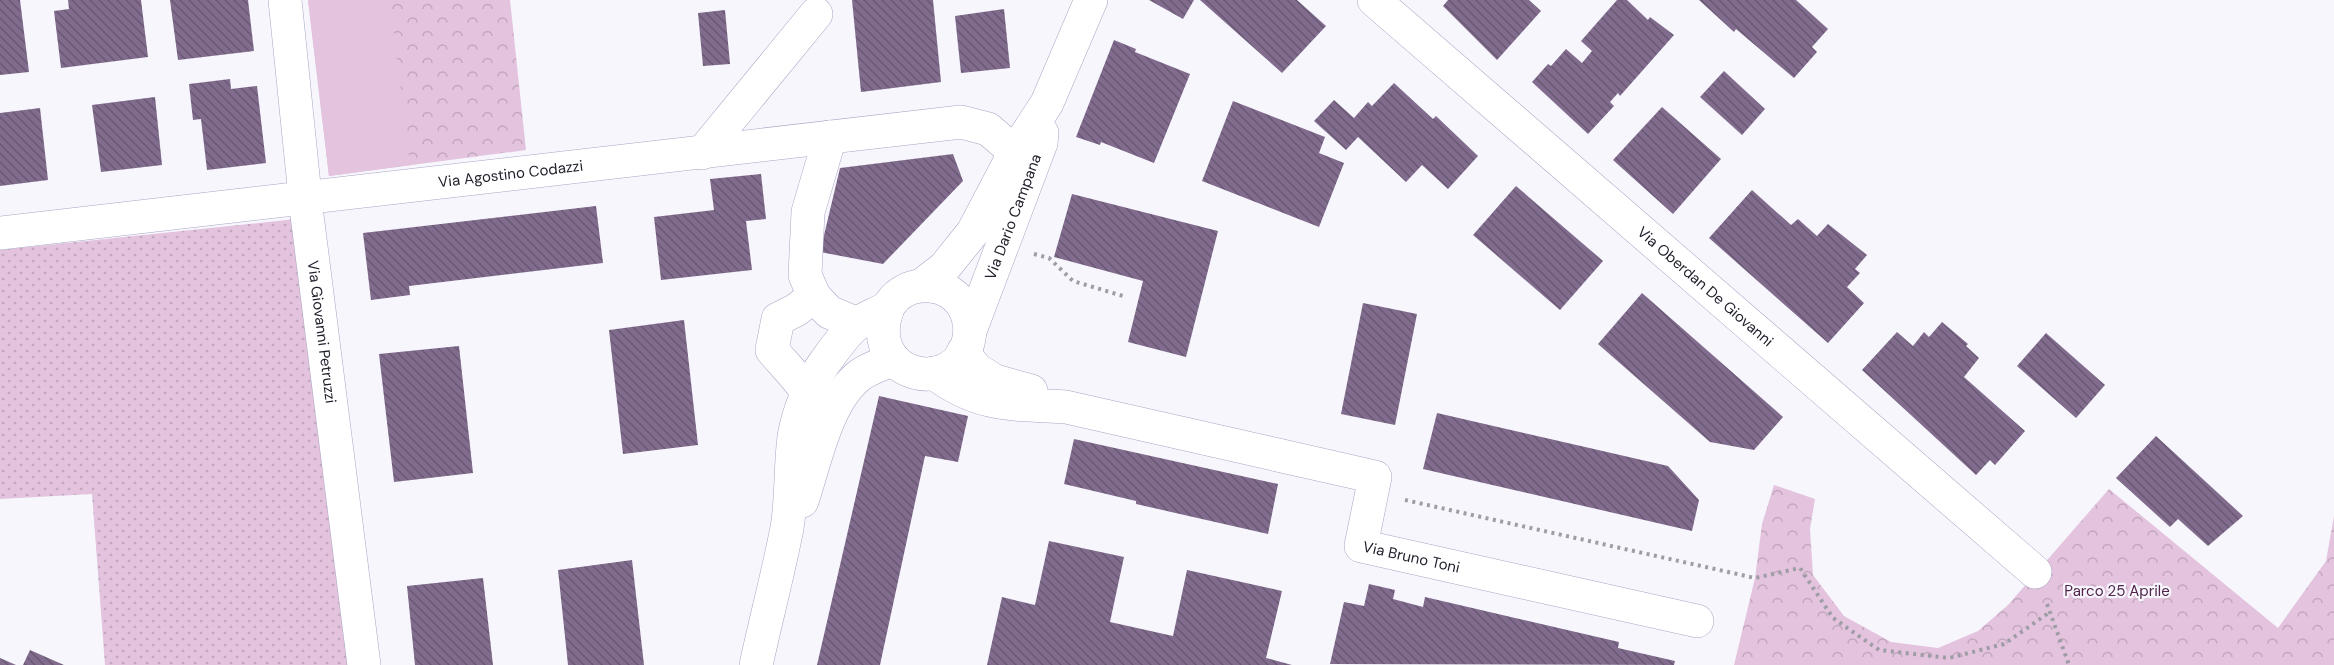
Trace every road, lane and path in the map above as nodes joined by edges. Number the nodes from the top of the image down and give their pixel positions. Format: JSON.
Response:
{"nodes":[{"id":1,"x":285,"y":0,"type":"edge"},
{"id":2,"x":1091,"y":0,"type":"edge"},
{"id":3,"x":1374,"y":0,"type":"edge"},
{"id":4,"x":816,"y":14,"type":"dead end"},
{"id":5,"x":1047,"y":103,"type":"junction"},
{"id":6,"x":830,"y":137,"type":"junction"},
{"id":7,"x":1015,"y":152,"type":"junction"},
{"id":8,"x":702,"y":153,"type":"junction"},
{"id":9,"x":305,"y":198,"type":"junction"},
{"id":10,"x":0,"y":233,"type":"edge"},
{"id":11,"x":1031,"y":253,"type":"dead end"},
{"id":12,"x":922,"y":285,"type":"junction"},
{"id":13,"x":814,"y":296,"type":"junction"},
{"id":14,"x":1123,"y":296,"type":"dead end"},
{"id":15,"x":888,"y":308,"type":"junction"},
{"id":16,"x":856,"y":324,"type":"junction"},
{"id":17,"x":967,"y":342,"type":"junction"},
{"id":18,"x":894,"y":360,"type":"junction"},
{"id":19,"x":934,"y":374,"type":"junction"},
{"id":20,"x":808,"y":394,"type":"junction"},
{"id":21,"x":1066,"y":407,"type":"junction"},
{"id":22,"x":1372,"y":492,"type":"junction"},
{"id":23,"x":787,"y":526,"type":"junction"},
{"id":24,"x":2035,"y":572,"type":"joint"},
{"id":25,"x":2050,"y":612,"type":"junction"},
{"id":26,"x":1697,"y":621,"type":"dead end"},
{"id":27,"x":364,"y":665,"type":"edge"},
{"id":28,"x":756,"y":665,"type":"edge"},
{"id":29,"x":2069,"y":665,"type":"edge"}],
"edges":[{"from":1,"to":9,"type":"street","name":"Via Giovanni Petruzzi"},
{"from":2,"to":5,"type":"street","name":"Via Dario Campana"},
{"from":3,"to":24,"type":"street","name":"Via Oberdan De Giovanni"},
{"from":4,"to":8,"type":"street"},
{"from":5,"to":7,"type":"street","name":"Via Dario Campana"},
{"from":5,"to":17,"type":"street","name":"Via Dario Campana"},
{"from":6,"to":7,"type":"street","name":"Via Agostino Codazzi"},
{"from":6,"to":8,"type":"street","name":"Via Agostino Codazzi"},
{"from":6,"to":13,"type":"street"},
{"from":7,"to":12,"type":"street","name":"Via Dario Campana"},
{"from":8,"to":9,"type":"street","name":"Via Agostino Codazzi"},
{"from":9,"to":10,"type":"street","name":"Via Agostino Codazzi"},
{"from":9,"to":27,"type":"street","name":"Via Giovanni Petruzzi"},
{"from":11,"to":14,"type":"path"},
{"from":12,"to":15,"type":"street","name":"Via Dario Campana"},
{"from":12,"to":17,"type":"street"},
{"from":13,"to":16,"type":"street"},
{"from":13,"to":20,"type":"street"},
{"from":15,"to":16,"type":"street","name":"Via Dario Campana"},
{"from":15,"to":18,"type":"street"},
{"from":16,"to":20,"type":"street","name":"Via Dario Campana"},
{"from":17,"to":19,"type":"street","name":"Via Dario Campana"},
{"from":17,"to":21,"type":"street"},
{"from":18,"to":19,"type":"street"},
{"from":18,"to":23,"type":"street","name":"Via Dario Campana"},
{"from":19,"to":21,"type":"street"},
{"from":20,"to":23,"type":"street","name":"Via Dario Campana"},
{"from":21,"to":22,"type":"street"},
{"from":22,"to":25,"type":"path"},
{"from":22,"to":26,"type":"street","name":"Via Bruno Toni"},
{"from":23,"to":28,"type":"street","name":"Via Dario Campana"},
{"from":24,"to":25,"type":"path"},
{"from":25,"to":29,"type":"path"}]}
